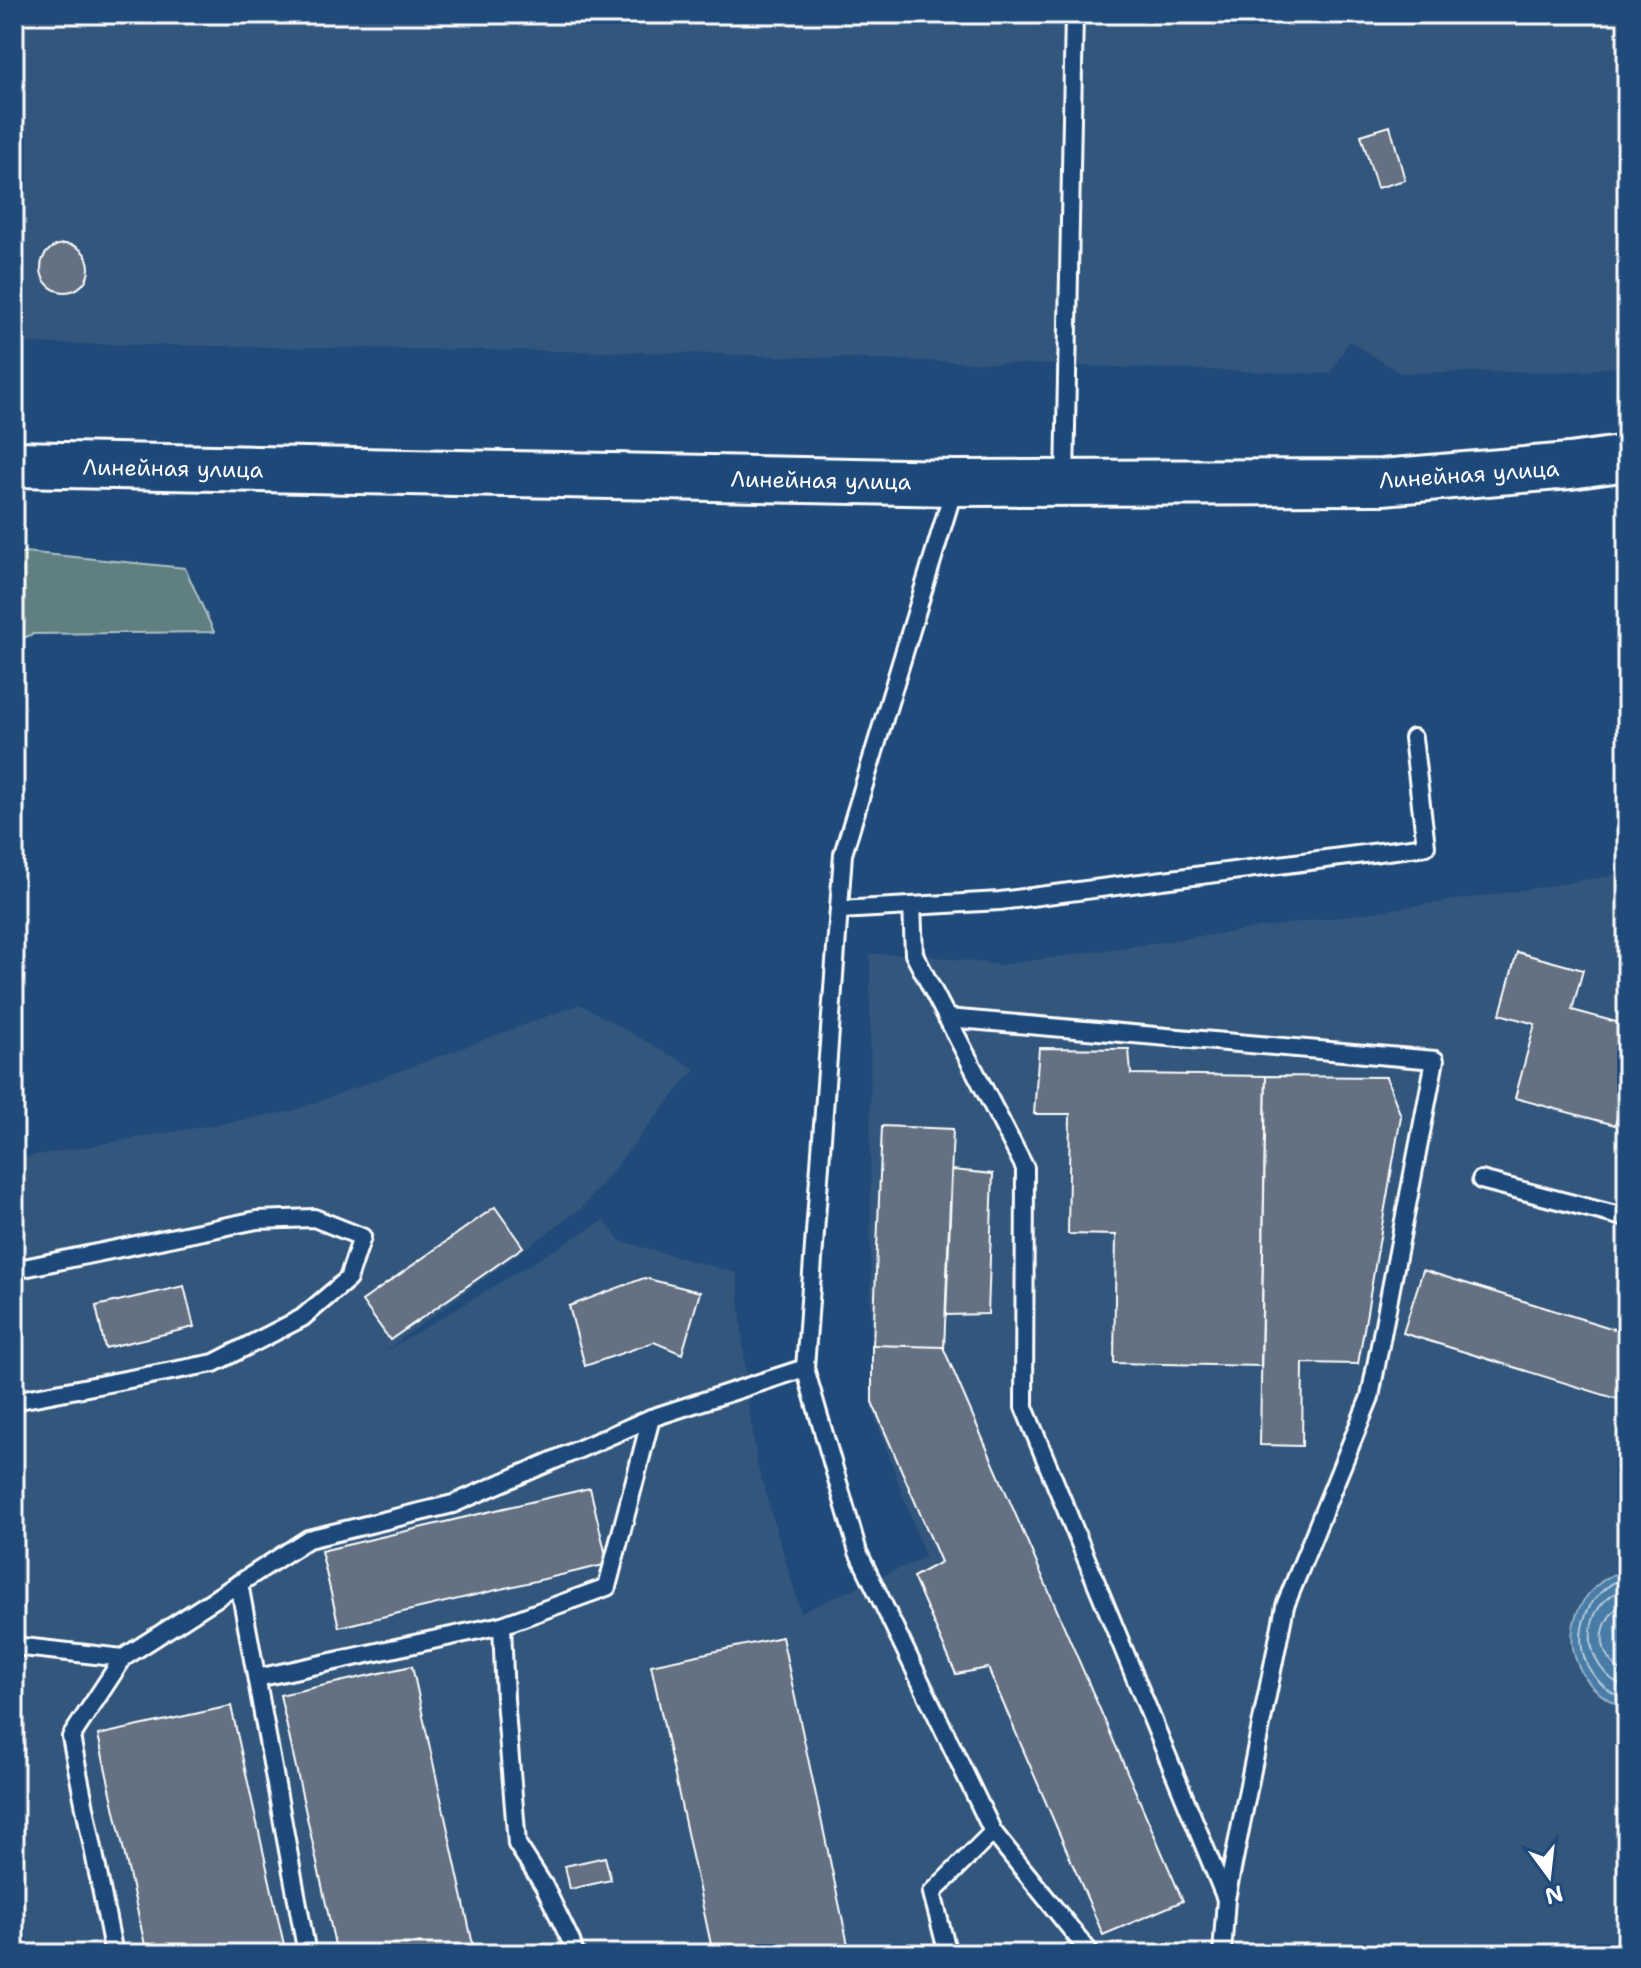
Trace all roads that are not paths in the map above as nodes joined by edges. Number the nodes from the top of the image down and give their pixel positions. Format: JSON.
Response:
{"nodes":[{"id":1,"x":1074,"y":14,"type":"edge"},
{"id":2,"x":1627,"y":458,"type":"edge"},
{"id":3,"x":14,"y":464,"type":"edge"},
{"id":4,"x":955,"y":483,"type":"junction"},
{"id":5,"x":1065,"y":483,"type":"junction"},
{"id":6,"x":1413,"y":738,"type":"dead end"},
{"id":7,"x":912,"y":906,"type":"junction"},
{"id":8,"x":839,"y":910,"type":"junction"},
{"id":9,"x":947,"y":1018,"type":"junction"},
{"id":10,"x":1481,"y":1180,"type":"dead end"},
{"id":11,"x":1627,"y":1218,"type":"edge"},
{"id":12,"x":14,"y":1270,"type":"edge"},
{"id":13,"x":805,"y":1368,"type":"junction"},
{"id":14,"x":14,"y":1401,"type":"edge"},
{"id":15,"x":651,"y":1418,"type":"junction"},
{"id":16,"x":239,"y":1583,"type":"junction"},
{"id":17,"x":502,"y":1625,"type":"junction"},
{"id":18,"x":14,"y":1646,"type":"edge"},
{"id":19,"x":123,"y":1658,"type":"junction"},
{"id":20,"x":257,"y":1678,"type":"junction"},
{"id":21,"x":993,"y":1832,"type":"junction"},
{"id":22,"x":1226,"y":1899,"type":"junction"},
{"id":23,"x":114,"y":1954,"type":"edge"},
{"id":24,"x":307,"y":1954,"type":"edge"},
{"id":25,"x":575,"y":1954,"type":"edge"},
{"id":26,"x":948,"y":1954,"type":"edge"},
{"id":27,"x":1091,"y":1954,"type":"edge"},
{"id":28,"x":1222,"y":1954,"type":"edge"}],
"edges":[{"from":1,"to":5,"type":"lane"},
{"from":2,"to":5,"type":"street","name":"Линейная улица"},
{"from":3,"to":4,"type":"street","name":"Линейная улица"},
{"from":4,"to":5,"type":"street","name":"Линейная улица"},
{"from":4,"to":8,"type":"lane"},
{"from":6,"to":7,"type":"lane"},
{"from":7,"to":8,"type":"lane"},
{"from":7,"to":9,"type":"lane"},
{"from":8,"to":13,"type":"lane"},
{"from":9,"to":22,"type":"lane"},
{"from":9,"to":22,"type":"lane"},
{"from":10,"to":11,"type":"lane"},
{"from":12,"to":14,"type":"lane"},
{"from":13,"to":15,"type":"lane"},
{"from":13,"to":21,"type":"lane"},
{"from":15,"to":16,"type":"lane"},
{"from":15,"to":17,"type":"lane"},
{"from":16,"to":19,"type":"lane"},
{"from":16,"to":20,"type":"lane"},
{"from":17,"to":20,"type":"lane"},
{"from":17,"to":25,"type":"lane"},
{"from":18,"to":19,"type":"lane"},
{"from":19,"to":23,"type":"lane"},
{"from":20,"to":24,"type":"lane"},
{"from":21,"to":26,"type":"lane"},
{"from":21,"to":27,"type":"lane"},
{"from":22,"to":28,"type":"lane"}]}
